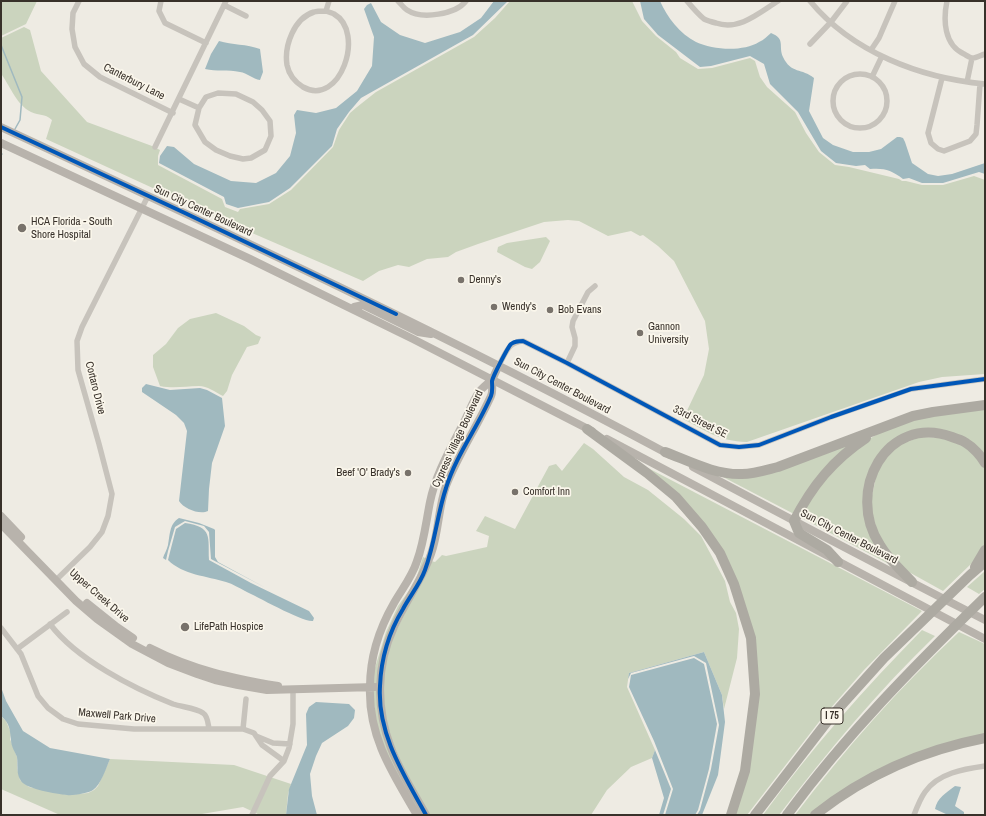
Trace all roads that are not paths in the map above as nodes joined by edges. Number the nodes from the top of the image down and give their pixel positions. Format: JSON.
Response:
{"nodes":[{"id":1,"x":79,"y":1,"type":"edge"},
{"id":2,"x":161,"y":1,"type":"edge"},
{"id":3,"x":329,"y":1,"type":"edge"},
{"id":4,"x":398,"y":1,"type":"edge"},
{"id":5,"x":466,"y":1,"type":"edge"},
{"id":6,"x":687,"y":1,"type":"edge"},
{"id":7,"x":778,"y":1,"type":"edge"},
{"id":8,"x":810,"y":1,"type":"edge"},
{"id":9,"x":847,"y":1,"type":"edge"},
{"id":10,"x":895,"y":1,"type":"edge"},
{"id":11,"x":947,"y":1,"type":"edge"},
{"id":12,"x":225,"y":3,"type":"edge"},
{"id":13,"x":326,"y":11,"type":"junction"},
{"id":14,"x":246,"y":16,"type":"dead end"},
{"id":15,"x":831,"y":22,"type":"junction"},
{"id":16,"x":206,"y":43,"type":"junction"},
{"id":17,"x":810,"y":44,"type":"dead end"},
{"id":18,"x":871,"y":50,"type":"junction"},
{"id":19,"x":985,"y":54,"type":"edge"},
{"id":20,"x":882,"y":56,"type":"junction"},
{"id":21,"x":972,"y":58,"type":"junction"},
{"id":22,"x":872,"y":77,"type":"junction"},
{"id":23,"x":942,"y":78,"type":"junction"},
{"id":24,"x":967,"y":82,"type":"junction"},
{"id":25,"x":983,"y":84,"type":"edge"},
{"id":26,"x":179,"y":99,"type":"junction"},
{"id":27,"x":199,"y":108,"type":"junction"},
{"id":28,"x":173,"y":113,"type":"junction"},
{"id":29,"x":1,"y":127,"type":"edge"},
{"id":30,"x":1,"y":143,"type":"edge"},
{"id":31,"x":155,"y":147,"type":"dead end"},
{"id":32,"x":148,"y":196,"type":"junction"},
{"id":33,"x":142,"y":208,"type":"junction"},
{"id":34,"x":595,"y":286,"type":"dead end"},
{"id":35,"x":352,"y":309,"type":"junction"},
{"id":36,"x":438,"y":334,"type":"junction"},
{"id":37,"x":567,"y":363,"type":"junction"},
{"id":38,"x":500,"y":365,"type":"junction"},
{"id":39,"x":985,"y":379,"type":"edge"},
{"id":40,"x":492,"y":380,"type":"junction"},
{"id":41,"x":985,"y":405,"type":"edge"},
{"id":42,"x":881,"y":428,"type":"junction"},
{"id":43,"x":587,"y":429,"type":"junction"},
{"id":44,"x":665,"y":452,"type":"junction"},
{"id":45,"x":985,"y":463,"type":"edge"},
{"id":46,"x":1,"y":516,"type":"edge"},
{"id":47,"x":794,"y":521,"type":"junction"},
{"id":48,"x":1,"y":524,"type":"edge"},
{"id":49,"x":985,"y":550,"type":"edge"},
{"id":50,"x":838,"y":562,"type":"junction"},
{"id":51,"x":985,"y":562,"type":"edge"},
{"id":52,"x":970,"y":575,"type":"junction"},
{"id":53,"x":58,"y":578,"type":"junction"},
{"id":54,"x":912,"y":582,"type":"junction"},
{"id":55,"x":985,"y":597,"type":"edge"},
{"id":56,"x":67,"y":612,"type":"dead end"},
{"id":57,"x":985,"y":620,"type":"edge"},
{"id":58,"x":50,"y":624,"type":"junction"},
{"id":59,"x":1,"y":628,"type":"edge"},
{"id":60,"x":985,"y":639,"type":"edge"},
{"id":61,"x":17,"y":649,"type":"junction"},
{"id":62,"x":370,"y":687,"type":"junction"},
{"id":63,"x":379,"y":687,"type":"junction"},
{"id":64,"x":293,"y":689,"type":"junction"},
{"id":65,"x":246,"y":699,"type":"dead end"},
{"id":66,"x":209,"y":729,"type":"junction"},
{"id":67,"x":243,"y":729,"type":"junction"},
{"id":68,"x":256,"y":736,"type":"junction"},
{"id":69,"x":985,"y":738,"type":"edge"},
{"id":70,"x":290,"y":744,"type":"junction"},
{"id":71,"x":284,"y":762,"type":"junction"},
{"id":72,"x":985,"y":766,"type":"edge"},
{"id":73,"x":252,"y":815,"type":"edge"},
{"id":74,"x":417,"y":815,"type":"edge"},
{"id":75,"x":426,"y":815,"type":"edge"},
{"id":76,"x":731,"y":815,"type":"edge"},
{"id":77,"x":756,"y":815,"type":"edge"},
{"id":78,"x":787,"y":815,"type":"edge"},
{"id":79,"x":815,"y":815,"type":"edge"},
{"id":80,"x":914,"y":815,"type":"edge"}],
"edges":[{"from":1,"to":28,"type":"street","name":"Canterbury Lane"},
{"from":2,"to":16,"type":"street"},
{"from":3,"to":13,"type":"street"},
{"from":4,"to":5,"type":"street"},
{"from":6,"to":7,"type":"street"},
{"from":8,"to":15,"type":"street"},
{"from":9,"to":15,"type":"street"},
{"from":10,"to":18,"type":"street"},
{"from":11,"to":21,"type":"street"},
{"from":12,"to":14,"type":"street"},
{"from":12,"to":16,"type":"street"},
{"from":13,"to":13,"type":"street"},
{"from":15,"to":17,"type":"street"},
{"from":15,"to":18,"type":"street"},
{"from":16,"to":26,"type":"street"},
{"from":18,"to":20,"type":"street"},
{"from":19,"to":21,"type":"street"},
{"from":20,"to":22,"type":"street"},
{"from":20,"to":23,"type":"street"},
{"from":21,"to":24,"type":"street"},
{"from":22,"to":22,"type":"street"},
{"from":23,"to":24,"type":"street"},
{"from":23,"to":25,"type":"street"},
{"from":24,"to":25,"type":"street"},
{"from":26,"to":27,"type":"street"},
{"from":26,"to":28,"type":"street"},
{"from":27,"to":27,"type":"street"},
{"from":28,"to":31,"type":"street"},
{"from":29,"to":32,"type":"main road","name":"Sun City Center Boulevard"},
{"from":30,"to":33,"type":"main road"},
{"from":32,"to":33,"type":"street","name":"Cortaro Drive"},
{"from":32,"to":36,"type":"main road","name":"Sun City Center Boulevard"},
{"from":33,"to":35,"type":"main road"},
{"from":33,"to":53,"type":"street","name":"Cortaro Drive"},
{"from":34,"to":37,"type":"street"},
{"from":35,"to":36,"type":"main road"},
{"from":35,"to":40,"type":"main road"},
{"from":36,"to":38,"type":"main road","name":"Sun City Center Boulevard"},
{"from":37,"to":38,"type":"street","name":"33rd Street SE"},
{"from":37,"to":39,"type":"street","name":"33rd Street SE"},
{"from":38,"to":40,"type":"main road"},
{"from":38,"to":44,"type":"main road","name":"Sun City Center Boulevard"},
{"from":40,"to":43,"type":"main road"},
{"from":40,"to":62,"type":"main road","name":"Cypress Village Boulevard"},
{"from":40,"to":63,"type":"main road","name":"Cypress Village Boulevard"},
{"from":41,"to":42,"type":"highway"},
{"from":42,"to":44,"type":"highway"},
{"from":42,"to":47,"type":"highway"},
{"from":43,"to":50,"type":"main road"},
{"from":43,"to":76,"type":"highway"},
{"from":44,"to":47,"type":"main road","name":"Sun City Center Boulevard"},
{"from":45,"to":54,"type":"highway"},
{"from":46,"to":53,"type":"main road","name":"Upper Creek Drive"},
{"from":47,"to":50,"type":"highway"},
{"from":47,"to":54,"type":"main road","name":"Sun City Center Boulevard"},
{"from":48,"to":53,"type":"main road","name":"Upper Creek Drive"},
{"from":49,"to":52,"type":"highway"},
{"from":50,"to":60,"type":"main road"},
{"from":51,"to":52,"type":"highway","number":"I 75"},
{"from":52,"to":77,"type":"highway","number":"I 75"},
{"from":53,"to":64,"type":"main road","name":"Upper Creek Drive"},
{"from":54,"to":57,"type":"main road","name":"Sun City Center Boulevard"},
{"from":55,"to":78,"type":"highway","number":"I 75"},
{"from":56,"to":58,"type":"street"},
{"from":58,"to":61,"type":"street"},
{"from":58,"to":66,"type":"street"},
{"from":59,"to":61,"type":"street","name":"Maxwell Park Drive"},
{"from":61,"to":66,"type":"street","name":"Maxwell Park Drive"},
{"from":62,"to":63,"type":"main road","name":"Upper Creek Drive"},
{"from":62,"to":64,"type":"main road","name":"Upper Creek Drive"},
{"from":62,"to":74,"type":"main road","name":"Cypress Village Boulevard"},
{"from":63,"to":75,"type":"main road","name":"Cypress Village Boulevard"},
{"from":64,"to":70,"type":"street"},
{"from":65,"to":67,"type":"street"},
{"from":66,"to":67,"type":"street","name":"Maxwell Park Drive"},
{"from":67,"to":68,"type":"street","name":"Maxwell Park Drive"},
{"from":68,"to":70,"type":"street","name":"Maxwell Park Drive"},
{"from":68,"to":71,"type":"street","name":"Maxwell Park Drive"},
{"from":69,"to":79,"type":"highway"},
{"from":70,"to":71,"type":"street"},
{"from":71,"to":73,"type":"street"},
{"from":72,"to":80,"type":"street"}]}
